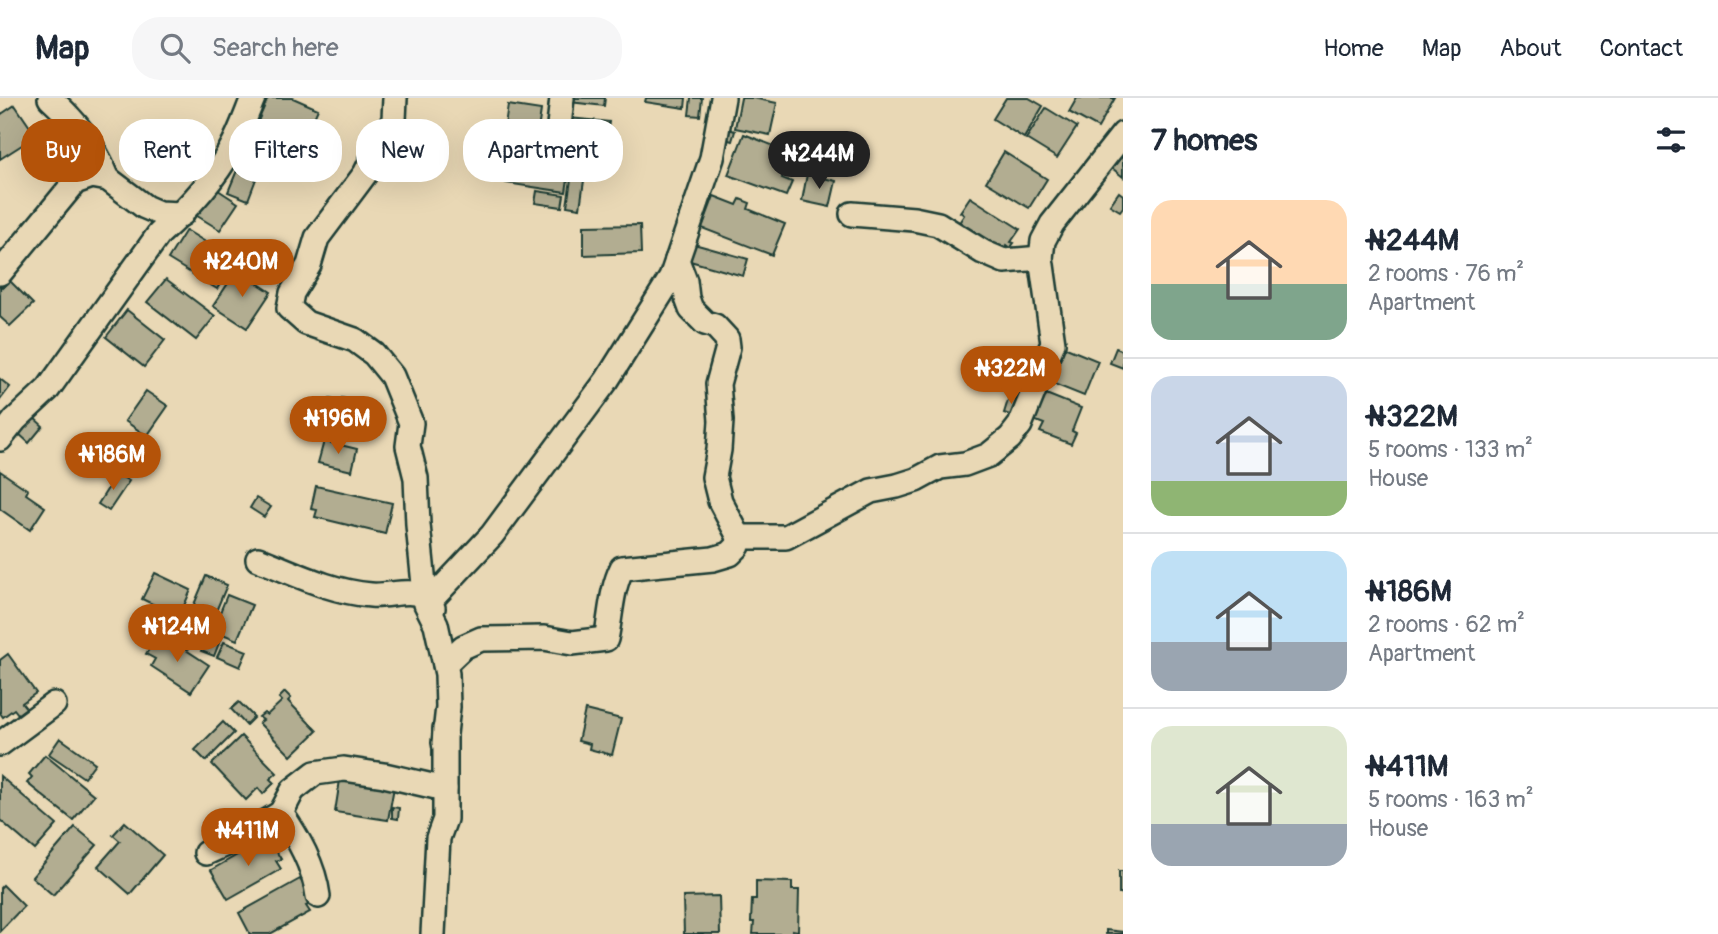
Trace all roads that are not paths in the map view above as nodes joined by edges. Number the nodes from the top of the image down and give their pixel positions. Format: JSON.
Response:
{"nodes":[{"id":1,"x":50,"y":98,"type":"edge"},
{"id":2,"x":253,"y":98,"type":"edge"},
{"id":3,"x":395,"y":98,"type":"edge"},
{"id":4,"x":562,"y":98,"type":"edge"},
{"id":5,"x":723,"y":98,"type":"edge"},
{"id":6,"x":560,"y":119,"type":"edge"},
{"id":7,"x":1123,"y":134,"type":"edge"},
{"id":8,"x":108,"y":179,"type":"junction"},
{"id":9,"x":181,"y":214,"type":"junction"},
{"id":10,"x":852,"y":214,"type":"dead end"},
{"id":11,"x":1041,"y":258,"type":"junction"},
{"id":12,"x":677,"y":260,"type":"junction"},
{"id":13,"x":0,"y":273,"type":"edge"},
{"id":14,"x":0,"y":439,"type":"edge"},
{"id":15,"x":739,"y":537,"type":"junction"},
{"id":16,"x":258,"y":559,"type":"dead end"},
{"id":17,"x":430,"y":601,"type":"junction"},
{"id":18,"x":445,"y":664,"type":"junction"},
{"id":19,"x":54,"y":704,"type":"dead end"},
{"id":20,"x":444,"y":743,"type":"dead end"},
{"id":21,"x":0,"y":744,"type":"edge"},
{"id":22,"x":445,"y":789,"type":"junction"},
{"id":23,"x":281,"y":813,"type":"junction"},
{"id":24,"x":206,"y":853,"type":"dead end"},
{"id":25,"x":318,"y":895,"type":"dead end"},
{"id":26,"x":433,"y":934,"type":"edge"}],
"edges":[{"from":1,"to":8,"type":"street"},
{"from":2,"to":9,"type":"street"},
{"from":3,"to":18,"type":"street"},
{"from":4,"to":6,"type":"street"},
{"from":5,"to":12,"type":"street"},
{"from":7,"to":11,"type":"street"},
{"from":8,"to":9,"type":"street"},
{"from":8,"to":13,"type":"street"},
{"from":9,"to":14,"type":"street"},
{"from":10,"to":11,"type":"street"},
{"from":11,"to":15,"type":"street"},
{"from":12,"to":15,"type":"street"},
{"from":12,"to":17,"type":"street"},
{"from":15,"to":18,"type":"street"},
{"from":16,"to":17,"type":"street"},
{"from":17,"to":18,"type":"street"},
{"from":18,"to":20,"type":"street"},
{"from":18,"to":22,"type":"street"},
{"from":19,"to":21,"type":"street"},
{"from":22,"to":23,"type":"street"},
{"from":22,"to":26,"type":"street"},
{"from":23,"to":24,"type":"street"},
{"from":23,"to":25,"type":"street"}]}
